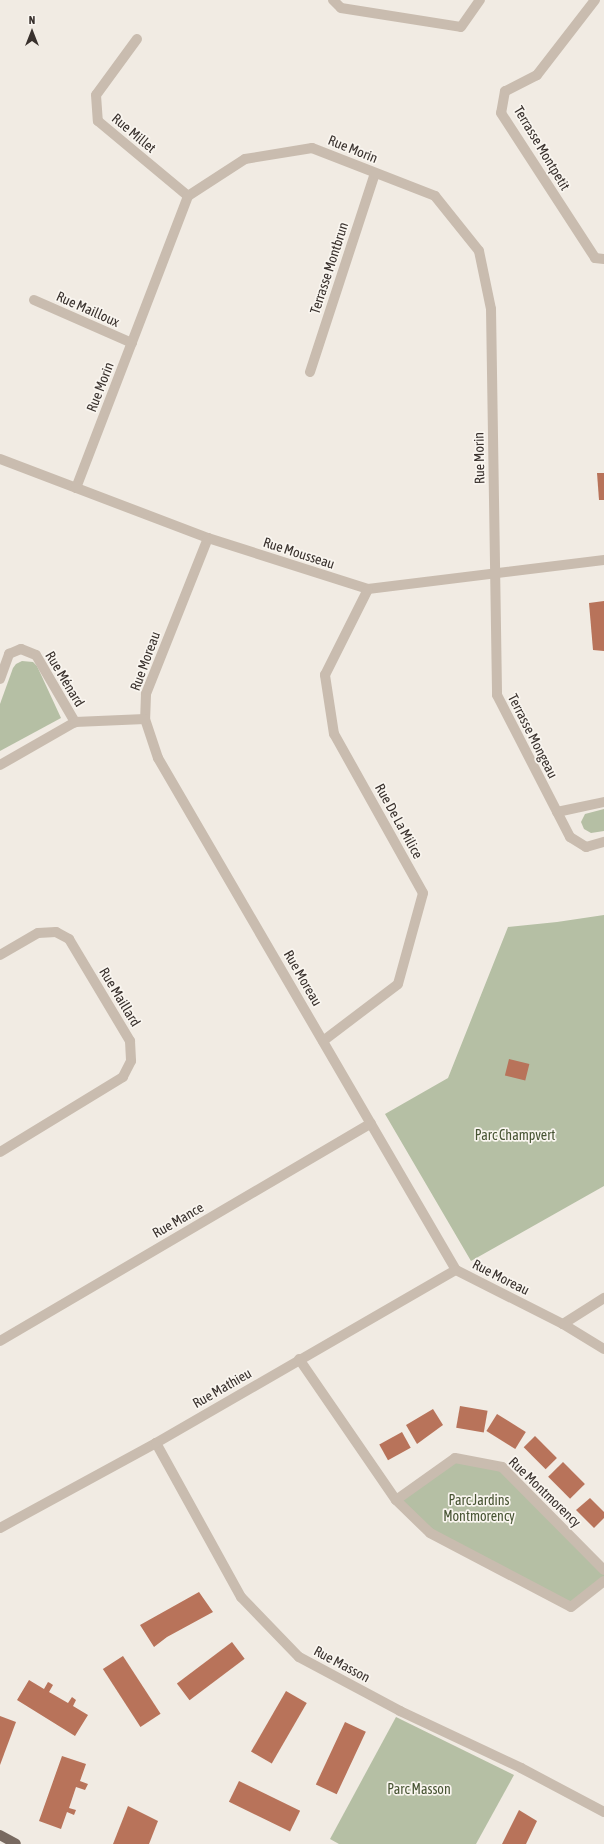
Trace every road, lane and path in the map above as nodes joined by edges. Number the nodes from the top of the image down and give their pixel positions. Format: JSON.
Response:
{"nodes":[{"id":1,"x":333,"y":0,"type":"edge"},
{"id":2,"x":480,"y":0,"type":"edge"},
{"id":3,"x":595,"y":0,"type":"edge"},
{"id":4,"x":137,"y":39,"type":"dead end"},
{"id":5,"x":375,"y":173,"type":"junction"},
{"id":6,"x":188,"y":196,"type":"junction"},
{"id":7,"x":604,"y":259,"type":"edge"},
{"id":8,"x":34,"y":300,"type":"dead end"},
{"id":9,"x":132,"y":343,"type":"junction"},
{"id":10,"x":310,"y":372,"type":"dead end"},
{"id":11,"x":0,"y":459,"type":"edge"},
{"id":12,"x":76,"y":488,"type":"junction"},
{"id":13,"x":208,"y":538,"type":"junction"},
{"id":14,"x":604,"y":560,"type":"edge"},
{"id":15,"x":494,"y":573,"type":"junction"},
{"id":16,"x":368,"y":589,"type":"junction"},
{"id":17,"x":0,"y":679,"type":"edge"},
{"id":18,"x":145,"y":719,"type":"junction"},
{"id":19,"x":75,"y":722,"type":"junction"},
{"id":20,"x":0,"y":766,"type":"edge"},
{"id":21,"x":604,"y":802,"type":"edge"},
{"id":22,"x":557,"y":812,"type":"junction"},
{"id":23,"x":604,"y":842,"type":"edge"},
{"id":24,"x":0,"y":955,"type":"edge"},
{"id":25,"x":323,"y":1041,"type":"junction"},
{"id":26,"x":371,"y":1123,"type":"junction"},
{"id":27,"x":0,"y":1152,"type":"edge"},
{"id":28,"x":456,"y":1270,"type":"junction"},
{"id":29,"x":604,"y":1298,"type":"edge"},
{"id":30,"x":563,"y":1324,"type":"junction"},
{"id":31,"x":0,"y":1341,"type":"edge"},
{"id":32,"x":604,"y":1349,"type":"edge"},
{"id":33,"x":299,"y":1359,"type":"junction"},
{"id":34,"x":156,"y":1443,"type":"junction"},
{"id":35,"x":396,"y":1500,"type":"junction"},
{"id":36,"x":0,"y":1528,"type":"edge"},
{"id":37,"x":604,"y":1570,"type":"edge"},
{"id":38,"x":604,"y":1581,"type":"edge"},
{"id":39,"x":604,"y":1812,"type":"edge"},
{"id":40,"x":0,"y":1835,"type":"edge"},
{"id":41,"x":16,"y":1844,"type":"edge"}],
"edges":[{"from":1,"to":2,"type":"street"},
{"from":3,"to":7,"type":"street","name":"Terrasse Montpetit"},
{"from":4,"to":6,"type":"street","name":"Rue Millet"},
{"from":5,"to":6,"type":"street","name":"Rue Morin"},
{"from":5,"to":10,"type":"street","name":"Terrasse Montbrun"},
{"from":5,"to":15,"type":"street","name":"Rue Morin"},
{"from":6,"to":9,"type":"street","name":"Rue Morin"},
{"from":8,"to":9,"type":"street","name":"Rue Mailloux"},
{"from":9,"to":12,"type":"street","name":"Rue Morin"},
{"from":11,"to":12,"type":"street","name":"Rue Mousseau"},
{"from":12,"to":13,"type":"street","name":"Rue Mousseau"},
{"from":13,"to":16,"type":"street","name":"Rue Mousseau"},
{"from":13,"to":18,"type":"street","name":"Rue Moreau"},
{"from":14,"to":15,"type":"street","name":"Rue Mousseau"},
{"from":15,"to":16,"type":"street","name":"Rue Mousseau"},
{"from":15,"to":22,"type":"street","name":"Terrasse Mongeau"},
{"from":16,"to":25,"type":"street","name":"Rue De La Milice"},
{"from":17,"to":19,"type":"street","name":"Rue Ménard"},
{"from":18,"to":19,"type":"street","name":"Rue Ménard"},
{"from":18,"to":25,"type":"street","name":"Rue Moreau"},
{"from":19,"to":20,"type":"street","name":"Rue Ménard"},
{"from":21,"to":22,"type":"street"},
{"from":22,"to":23,"type":"street","name":"Terrasse Mongeau"},
{"from":24,"to":27,"type":"street","name":"Rue Maillard"},
{"from":25,"to":26,"type":"street","name":"Rue Moreau"},
{"from":26,"to":28,"type":"street","name":"Rue Moreau"},
{"from":26,"to":31,"type":"street","name":"Rue Mance"},
{"from":28,"to":30,"type":"street","name":"Rue Moreau"},
{"from":28,"to":33,"type":"street","name":"Rue Mathieu"},
{"from":29,"to":30,"type":"street"},
{"from":30,"to":32,"type":"street","name":"Rue Moreau"},
{"from":33,"to":34,"type":"street","name":"Rue Mathieu"},
{"from":33,"to":35,"type":"street"},
{"from":34,"to":36,"type":"street","name":"Rue Mathieu"},
{"from":34,"to":39,"type":"street","name":"Rue Masson"},
{"from":35,"to":37,"type":"street","name":"Rue Montmorency"},
{"from":35,"to":38,"type":"street"},
{"from":40,"to":41,"type":"main road"}]}
